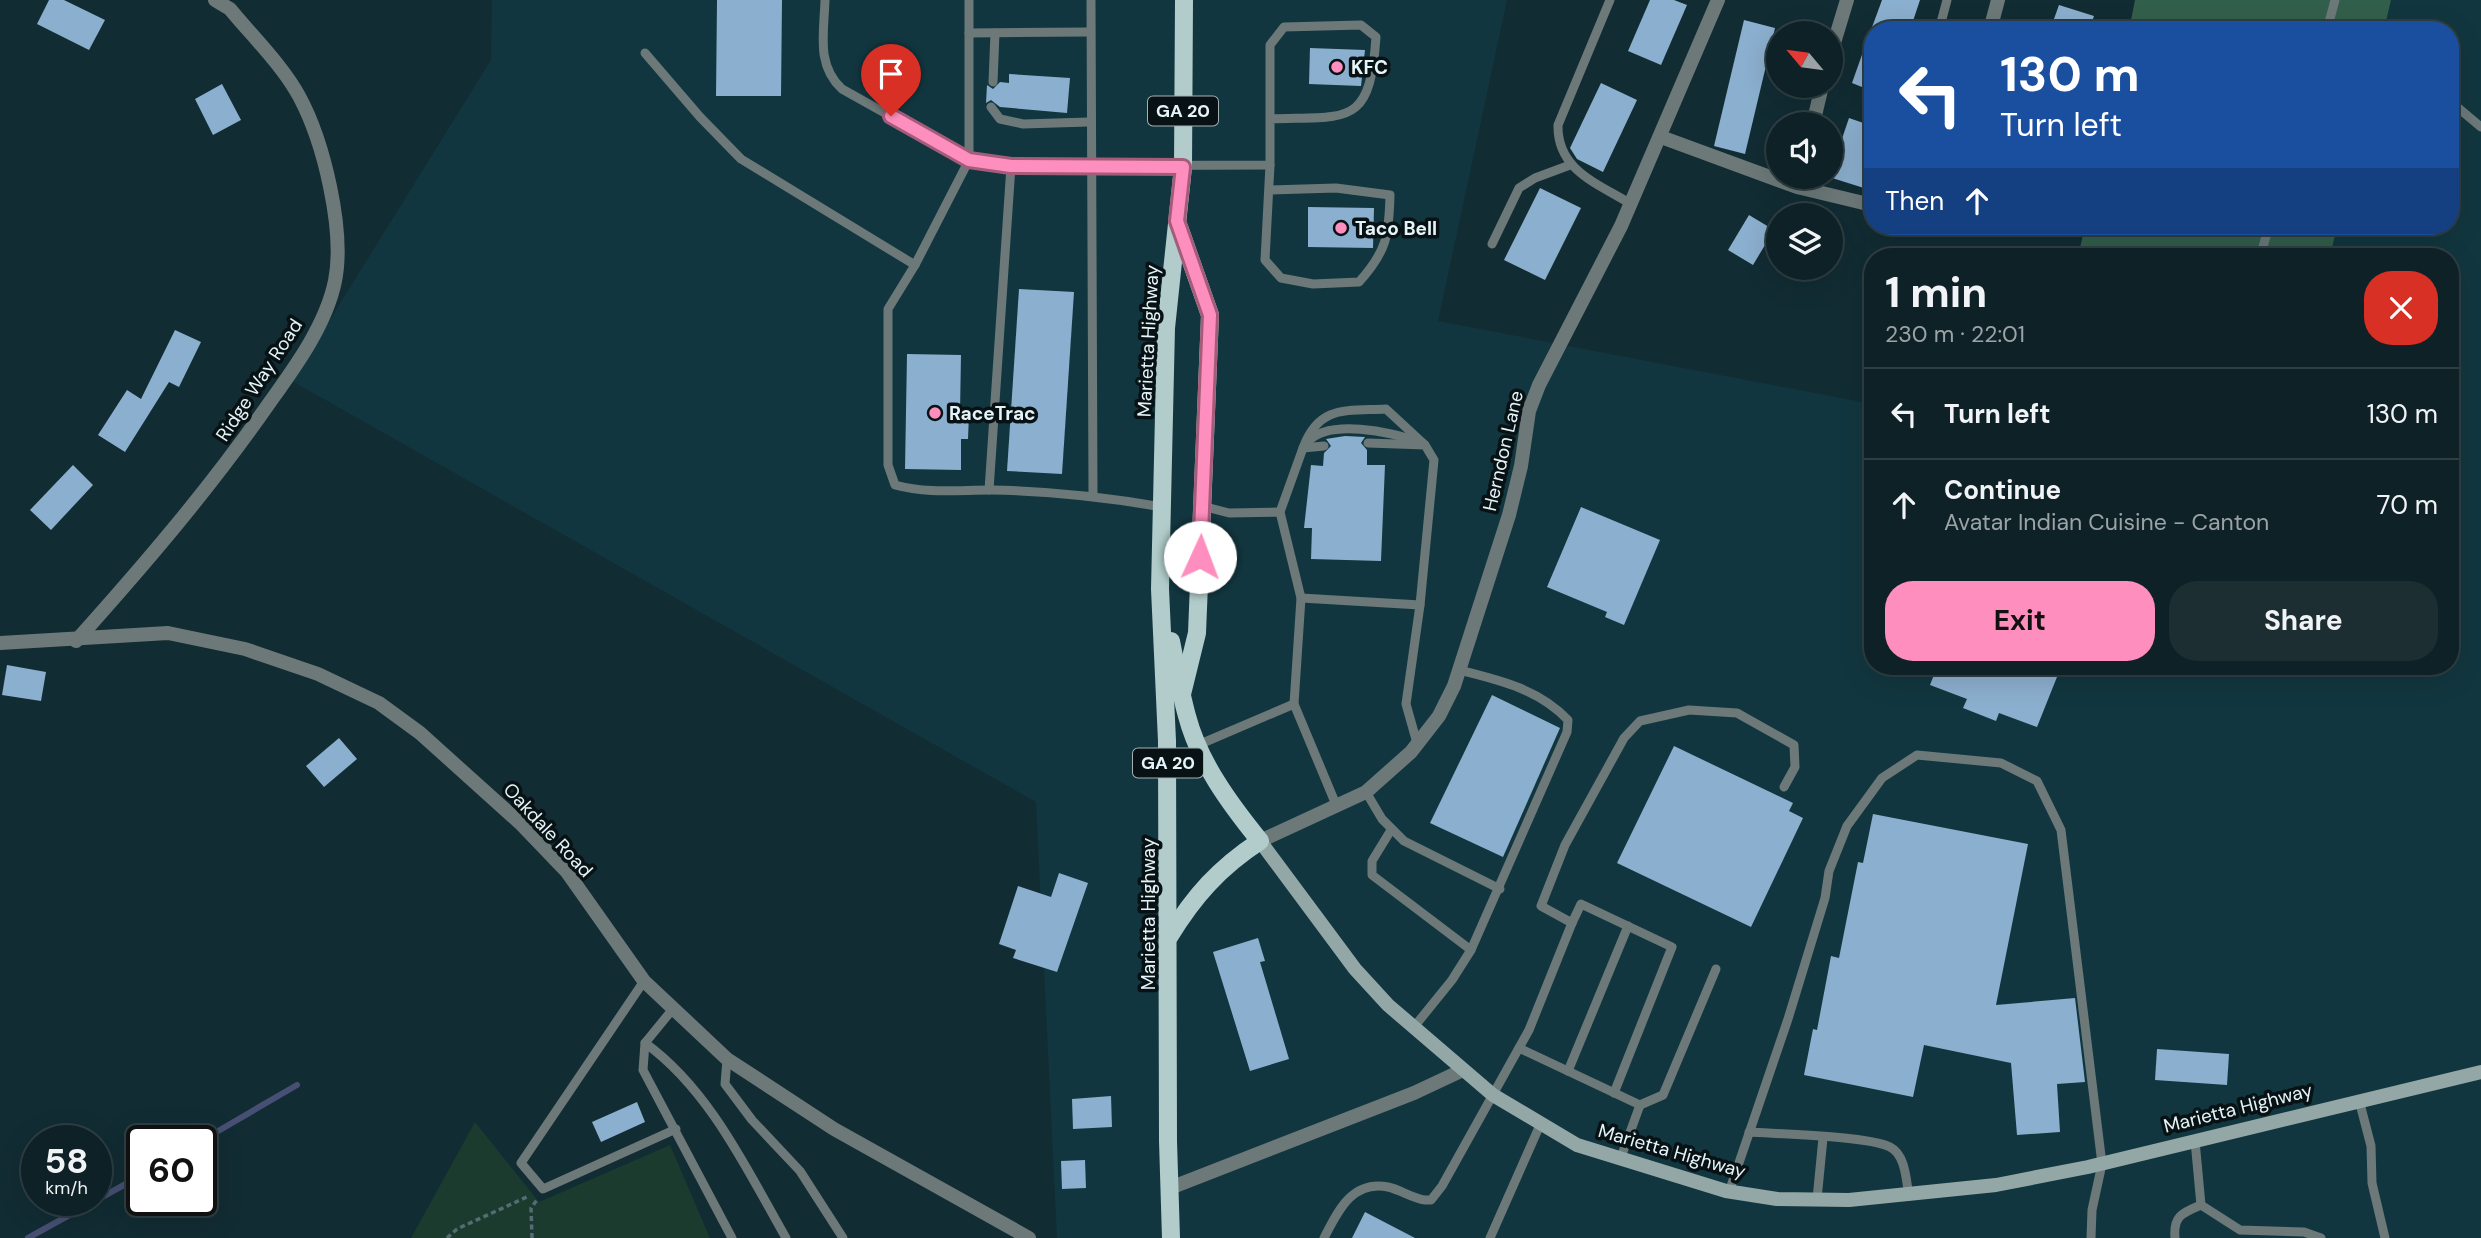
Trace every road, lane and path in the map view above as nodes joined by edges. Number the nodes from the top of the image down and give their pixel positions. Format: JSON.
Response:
{"nodes":[{"id":1,"x":215,"y":0,"type":"edge"},
{"id":2,"x":825,"y":0,"type":"edge"},
{"id":3,"x":969,"y":0,"type":"edge"},
{"id":4,"x":1091,"y":0,"type":"edge"},
{"id":5,"x":1184,"y":0,"type":"edge"},
{"id":6,"x":1610,"y":0,"type":"edge"},
{"id":7,"x":1718,"y":0,"type":"edge"},
{"id":8,"x":1847,"y":0,"type":"edge"},
{"id":9,"x":1947,"y":0,"type":"edge"},
{"id":10,"x":1998,"y":0,"type":"edge"},
{"id":11,"x":2335,"y":0,"type":"edge"},
{"id":12,"x":1841,"y":21,"type":"edge"},
{"id":13,"x":1941,"y":21,"type":"edge"},
{"id":14,"x":1992,"y":21,"type":"edge"},
{"id":15,"x":2329,"y":21,"type":"edge"},
{"id":16,"x":1090,"y":32,"type":"junction"},
{"id":17,"x":969,"y":33,"type":"junction"},
{"id":18,"x":995,"y":33,"type":"junction"},
{"id":19,"x":645,"y":53,"type":"dead end"},
{"id":20,"x":993,"y":82,"type":"dead end"},
{"id":21,"x":991,"y":107,"type":"dead end"},
{"id":22,"x":2459,"y":109,"type":"edge"},
{"id":23,"x":1270,"y":119,"type":"junction"},
{"id":24,"x":1089,"y":122,"type":"junction"},
{"id":25,"x":2481,"y":127,"type":"edge"},
{"id":26,"x":1661,"y":137,"type":"junction"},
{"id":27,"x":969,"y":160,"type":"junction"},
{"id":28,"x":1089,"y":164,"type":"junction"},
{"id":29,"x":1270,"y":165,"type":"junction"},
{"id":30,"x":1570,"y":165,"type":"junction"},
{"id":31,"x":1011,"y":166,"type":"junction"},
{"id":32,"x":1183,"y":167,"type":"junction"},
{"id":33,"x":1766,"y":171,"type":"edge"},
{"id":34,"x":1821,"y":189,"type":"edge"},
{"id":35,"x":1269,"y":190,"type":"junction"},
{"id":36,"x":1864,"y":203,"type":"edge"},
{"id":37,"x":1631,"y":204,"type":"junction"},
{"id":38,"x":1177,"y":221,"type":"junction"},
{"id":39,"x":1492,"y":244,"type":"dead end"},
{"id":40,"x":915,"y":265,"type":"junction"},
{"id":41,"x":1368,"y":443,"type":"dead end"},
{"id":42,"x":1425,"y":445,"type":"junction"},
{"id":43,"x":1324,"y":446,"type":"dead end"},
{"id":44,"x":1303,"y":448,"type":"junction"},
{"id":45,"x":989,"y":490,"type":"junction"},
{"id":46,"x":1093,"y":494,"type":"junction"},
{"id":47,"x":1202,"y":506,"type":"junction"},
{"id":48,"x":1164,"y":507,"type":"junction"},
{"id":49,"x":1280,"y":512,"type":"junction"},
{"id":50,"x":1160,"y":589,"type":"junction"},
{"id":51,"x":1301,"y":598,"type":"junction"},
{"id":52,"x":1420,"y":605,"type":"junction"},
{"id":53,"x":76,"y":641,"type":"junction"},
{"id":54,"x":0,"y":643,"type":"edge"},
{"id":55,"x":1459,"y":670,"type":"junction"},
{"id":56,"x":1182,"y":694,"type":"junction"},
{"id":57,"x":1294,"y":704,"type":"junction"},
{"id":58,"x":1417,"y":743,"type":"junction"},
{"id":59,"x":1198,"y":745,"type":"junction"},
{"id":60,"x":1784,"y":787,"type":"dead end"},
{"id":61,"x":1366,"y":792,"type":"junction"},
{"id":62,"x":1337,"y":807,"type":"junction"},
{"id":63,"x":1391,"y":830,"type":"junction"},
{"id":64,"x":1261,"y":841,"type":"junction"},
{"id":65,"x":1500,"y":889,"type":"junction"},
{"id":66,"x":1572,"y":923,"type":"junction"},
{"id":67,"x":1628,"y":926,"type":"junction"},
{"id":68,"x":1170,"y":937,"type":"junction"},
{"id":69,"x":1471,"y":950,"type":"junction"},
{"id":70,"x":1716,"y":969,"type":"dead end"},
{"id":71,"x":644,"y":981,"type":"junction"},
{"id":72,"x":671,"y":1010,"type":"junction"},
{"id":73,"x":1414,"y":1027,"type":"junction"},
{"id":74,"x":645,"y":1043,"type":"junction"},
{"id":75,"x":1519,"y":1048,"type":"junction"},
{"id":76,"x":727,"y":1059,"type":"junction"},
{"id":77,"x":1463,"y":1070,"type":"junction"},
{"id":78,"x":1568,"y":1071,"type":"junction"},
{"id":79,"x":2481,"y":1072,"type":"edge"},
{"id":80,"x":1614,"y":1093,"type":"junction"},
{"id":81,"x":1493,"y":1095,"type":"junction"},
{"id":82,"x":2359,"y":1100,"type":"junction"},
{"id":83,"x":1640,"y":1105,"type":"junction"},
{"id":84,"x":1541,"y":1125,"type":"junction"},
{"id":85,"x":676,"y":1129,"type":"junction"},
{"id":86,"x":1749,"y":1132,"type":"junction"},
{"id":87,"x":1823,"y":1138,"type":"junction"},
{"id":88,"x":2195,"y":1141,"type":"junction"},
{"id":89,"x":1620,"y":1160,"type":"junction"},
{"id":90,"x":2102,"y":1164,"type":"junction"},
{"id":91,"x":1170,"y":1188,"type":"junction"},
{"id":92,"x":543,"y":1189,"type":"junction"},
{"id":93,"x":1729,"y":1192,"type":"junction"},
{"id":94,"x":1909,"y":1196,"type":"junction"},
{"id":95,"x":1816,"y":1199,"type":"junction"},
{"id":96,"x":2202,"y":1205,"type":"junction"},
{"id":97,"x":2240,"y":1234,"type":"edge"},
{"id":98,"x":447,"y":1238,"type":"edge"},
{"id":99,"x":532,"y":1238,"type":"edge"},
{"id":100,"x":732,"y":1238,"type":"edge"},
{"id":101,"x":786,"y":1238,"type":"edge"},
{"id":102,"x":843,"y":1238,"type":"edge"},
{"id":103,"x":1029,"y":1238,"type":"edge"},
{"id":104,"x":1171,"y":1238,"type":"edge"},
{"id":105,"x":1324,"y":1238,"type":"edge"},
{"id":106,"x":1490,"y":1238,"type":"edge"},
{"id":107,"x":2091,"y":1238,"type":"edge"},
{"id":108,"x":2175,"y":1238,"type":"edge"},
{"id":109,"x":2321,"y":1238,"type":"edge"},
{"id":110,"x":2385,"y":1238,"type":"edge"}],
"edges":[{"from":1,"to":53,"type":"street","name":"Ridge Way Road"},
{"from":2,"to":27,"type":"lane"},
{"from":3,"to":17,"type":"lane"},
{"from":4,"to":16,"type":"lane"},
{"from":5,"to":32,"type":"main road","name":"Marietta Highway","number":"GA 20"},
{"from":6,"to":30,"type":"lane"},
{"from":7,"to":26,"type":"street","name":"Herndon Lane"},
{"from":8,"to":12,"type":"street"},
{"from":9,"to":13,"type":"lane"},
{"from":10,"to":14,"type":"street"},
{"from":11,"to":15,"type":"lane"},
{"from":16,"to":18,"type":"lane"},
{"from":16,"to":24,"type":"lane"},
{"from":17,"to":18,"type":"lane"},
{"from":17,"to":27,"type":"lane"},
{"from":18,"to":20,"type":"lane"},
{"from":19,"to":40,"type":"lane"},
{"from":21,"to":24,"type":"lane"},
{"from":22,"to":25,"type":"lane"},
{"from":23,"to":23,"type":"lane"},
{"from":23,"to":29,"type":"lane"},
{"from":24,"to":28,"type":"lane"},
{"from":26,"to":33,"type":"street"},
{"from":26,"to":37,"type":"street","name":"Herndon Lane"},
{"from":27,"to":31,"type":"lane"},
{"from":27,"to":40,"type":"lane"},
{"from":28,"to":31,"type":"lane"},
{"from":28,"to":32,"type":"lane"},
{"from":28,"to":46,"type":"lane"},
{"from":29,"to":32,"type":"lane"},
{"from":29,"to":35,"type":"lane"},
{"from":30,"to":37,"type":"lane"},
{"from":30,"to":39,"type":"lane"},
{"from":31,"to":45,"type":"lane"},
{"from":32,"to":38,"type":"main road","name":"Marietta Highway","number":"GA 20"},
{"from":34,"to":36,"type":"street"},
{"from":35,"to":35,"type":"lane"},
{"from":37,"to":55,"type":"street","name":"Herndon Lane"},
{"from":38,"to":47,"type":"main road","name":"Marietta Highway","number":"GA 20"},
{"from":38,"to":48,"type":"main road","name":"Marietta Highway","number":"GA 20"},
{"from":40,"to":45,"type":"lane"},
{"from":41,"to":42,"type":"lane"},
{"from":42,"to":44,"type":"lane"},
{"from":42,"to":44,"type":"lane"},
{"from":42,"to":52,"type":"lane"},
{"from":43,"to":44,"type":"lane"},
{"from":44,"to":49,"type":"lane"},
{"from":45,"to":46,"type":"lane"},
{"from":46,"to":48,"type":"lane"},
{"from":47,"to":49,"type":"lane"},
{"from":47,"to":56,"type":"main road","name":"Marietta Highway","number":"GA 20"},
{"from":48,"to":50,"type":"main road","name":"Marietta Highway","number":"GA 20"},
{"from":49,"to":51,"type":"lane"},
{"from":50,"to":56,"type":"main road","name":"Marietta Highway"},
{"from":50,"to":68,"type":"main road","name":"Marietta Highway","number":"GA 20"},
{"from":51,"to":52,"type":"lane"},
{"from":51,"to":57,"type":"lane"},
{"from":52,"to":58,"type":"lane"},
{"from":53,"to":54,"type":"street","name":"Oakdale Road"},
{"from":53,"to":71,"type":"street","name":"Oakdale Road"},
{"from":55,"to":58,"type":"street","name":"Herndon Lane"},
{"from":55,"to":65,"type":"lane"},
{"from":56,"to":59,"type":"main road","name":"Marietta Highway","number":"GA 20"},
{"from":57,"to":59,"type":"lane"},
{"from":57,"to":62,"type":"lane"},
{"from":58,"to":61,"type":"street","name":"Herndon Lane"},
{"from":59,"to":64,"type":"main road","name":"Marietta Highway","number":"GA 20"},
{"from":60,"to":66,"type":"lane"},
{"from":61,"to":62,"type":"street","name":"Herndon Lane"},
{"from":61,"to":63,"type":"lane"},
{"from":62,"to":64,"type":"street","name":"Herndon Lane"},
{"from":63,"to":65,"type":"lane"},
{"from":63,"to":69,"type":"lane"},
{"from":64,"to":68,"type":"main road"},
{"from":64,"to":73,"type":"main road","name":"Marietta Highway"},
{"from":65,"to":69,"type":"lane"},
{"from":66,"to":67,"type":"lane"},
{"from":66,"to":75,"type":"lane"},
{"from":67,"to":78,"type":"lane"},
{"from":67,"to":80,"type":"lane"},
{"from":68,"to":91,"type":"main road","name":"Marietta Highway","number":"GA 20"},
{"from":69,"to":73,"type":"lane"},
{"from":70,"to":83,"type":"lane"},
{"from":71,"to":72,"type":"street","name":"Oakdale Road"},
{"from":71,"to":92,"type":"lane"},
{"from":72,"to":74,"type":"lane"},
{"from":72,"to":76,"type":"street","name":"Oakdale Road"},
{"from":73,"to":77,"type":"main road","name":"Marietta Highway"},
{"from":74,"to":85,"type":"lane"},
{"from":74,"to":101,"type":"lane"},
{"from":75,"to":78,"type":"lane"},
{"from":75,"to":81,"type":"lane"},
{"from":76,"to":102,"type":"lane"},
{"from":76,"to":103,"type":"street","name":"Oakdale Road"},
{"from":77,"to":81,"type":"main road","name":"Marietta Highway"},
{"from":77,"to":91,"type":"street"},
{"from":78,"to":80,"type":"lane"},
{"from":79,"to":82,"type":"main road","name":"Marietta Highway"},
{"from":80,"to":83,"type":"lane"},
{"from":81,"to":84,"type":"main road","name":"Marietta Highway"},
{"from":81,"to":105,"type":"lane"},
{"from":82,"to":88,"type":"main road","name":"Marietta Highway"},
{"from":82,"to":110,"type":"lane"},
{"from":83,"to":89,"type":"lane"},
{"from":84,"to":89,"type":"main road","name":"Marietta Highway"},
{"from":84,"to":106,"type":"lane"},
{"from":85,"to":92,"type":"lane"},
{"from":85,"to":100,"type":"lane"},
{"from":86,"to":87,"type":"lane"},
{"from":86,"to":90,"type":"lane"},
{"from":86,"to":93,"type":"lane"},
{"from":87,"to":94,"type":"lane"},
{"from":87,"to":95,"type":"lane"},
{"from":88,"to":90,"type":"main road","name":"Marietta Highway"},
{"from":88,"to":96,"type":"lane"},
{"from":89,"to":93,"type":"main road","name":"Marietta Highway"},
{"from":90,"to":94,"type":"main road","name":"Marietta Highway"},
{"from":90,"to":107,"type":"lane"},
{"from":91,"to":104,"type":"main road","name":"Marietta Highway","number":"GA 20"},
{"from":92,"to":98,"type":"path"},
{"from":92,"to":99,"type":"path"},
{"from":93,"to":95,"type":"main road","name":"Marietta Highway"},
{"from":94,"to":95,"type":"main road","name":"Marietta Highway"},
{"from":96,"to":97,"type":"lane"},
{"from":96,"to":108,"type":"lane"},
{"from":97,"to":109,"type":"lane"}]}
